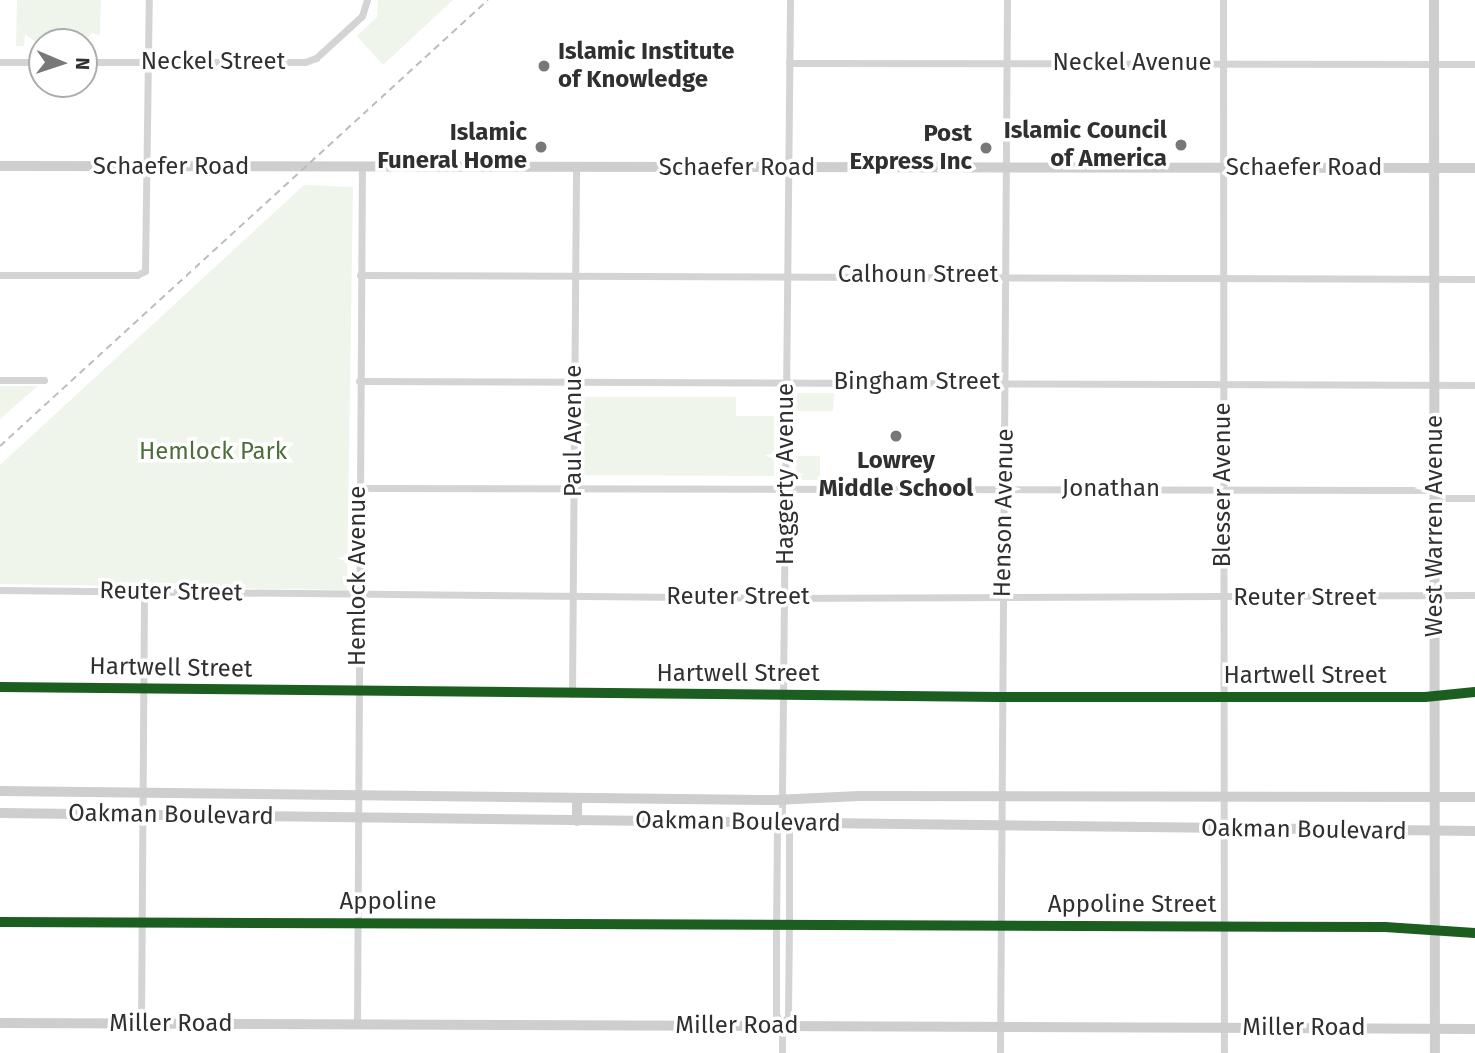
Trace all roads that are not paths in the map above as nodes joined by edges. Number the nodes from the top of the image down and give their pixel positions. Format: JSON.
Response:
{"nodes":[{"id":1,"x":149,"y":0,"type":"edge"},
{"id":2,"x":367,"y":0,"type":"edge"},
{"id":3,"x":790,"y":0,"type":"edge"},
{"id":4,"x":1007,"y":0,"type":"edge"},
{"id":5,"x":1223,"y":0,"type":"edge"},
{"id":6,"x":1434,"y":0,"type":"edge"},
{"id":7,"x":0,"y":62,"type":"edge"},
{"id":8,"x":28,"y":62,"type":"edge"},
{"id":9,"x":98,"y":62,"type":"edge"},
{"id":10,"x":148,"y":63,"type":"junction"},
{"id":11,"x":789,"y":63,"type":"junction"},
{"id":12,"x":1006,"y":63,"type":"junction"},
{"id":13,"x":1223,"y":63,"type":"junction"},
{"id":14,"x":1434,"y":64,"type":"junction"},
{"id":15,"x":1475,"y":64,"type":"edge"},
{"id":16,"x":0,"y":166,"type":"edge"},
{"id":17,"x":146,"y":166,"type":"junction"},
{"id":18,"x":362,"y":168,"type":"junction"},
{"id":19,"x":789,"y":168,"type":"junction"},
{"id":20,"x":1006,"y":168,"type":"junction"},
{"id":21,"x":1223,"y":168,"type":"junction"},
{"id":22,"x":1433,"y":168,"type":"junction"},
{"id":23,"x":1475,"y":168,"type":"edge"},
{"id":24,"x":576,"y":169,"type":"junction"},
{"id":25,"x":0,"y":275,"type":"edge"},
{"id":26,"x":360,"y":275,"type":"junction"},
{"id":27,"x":788,"y":275,"type":"junction"},
{"id":28,"x":1006,"y":275,"type":"junction"},
{"id":29,"x":1223,"y":275,"type":"junction"},
{"id":30,"x":575,"y":276,"type":"junction"},
{"id":31,"x":1435,"y":277,"type":"junction"},
{"id":32,"x":1475,"y":279,"type":"edge"},
{"id":33,"x":0,"y":380,"type":"edge"},
{"id":34,"x":44,"y":380,"type":"dead end"},
{"id":35,"x":359,"y":381,"type":"junction"},
{"id":36,"x":574,"y":382,"type":"junction"},
{"id":37,"x":787,"y":382,"type":"junction"},
{"id":38,"x":1006,"y":382,"type":"junction"},
{"id":39,"x":1223,"y":382,"type":"junction"},
{"id":40,"x":1435,"y":383,"type":"junction"},
{"id":41,"x":1475,"y":385,"type":"edge"},
{"id":42,"x":358,"y":488,"type":"junction"},
{"id":43,"x":573,"y":488,"type":"junction"},
{"id":44,"x":1223,"y":488,"type":"junction"},
{"id":45,"x":1005,"y":489,"type":"junction"},
{"id":46,"x":786,"y":490,"type":"junction"},
{"id":47,"x":1436,"y":494,"type":"junction"},
{"id":48,"x":1475,"y":498,"type":"edge"},
{"id":49,"x":0,"y":590,"type":"edge"},
{"id":50,"x":144,"y":592,"type":"junction"},
{"id":51,"x":359,"y":594,"type":"junction"},
{"id":52,"x":1475,"y":595,"type":"edge"},
{"id":53,"x":572,"y":596,"type":"junction"},
{"id":54,"x":1436,"y":596,"type":"junction"},
{"id":55,"x":1002,"y":597,"type":"junction"},
{"id":56,"x":785,"y":598,"type":"junction"},
{"id":57,"x":1223,"y":598,"type":"junction"},
{"id":58,"x":0,"y":687,"type":"edge"},
{"id":59,"x":143,"y":689,"type":"junction"},
{"id":60,"x":358,"y":692,"type":"junction"},
{"id":61,"x":1475,"y":692,"type":"edge"},
{"id":62,"x":572,"y":694,"type":"junction"},
{"id":63,"x":1436,"y":694,"type":"junction"},
{"id":64,"x":784,"y":695,"type":"junction"},
{"id":65,"x":1000,"y":697,"type":"junction"},
{"id":66,"x":1224,"y":697,"type":"junction"},
{"id":67,"x":0,"y":791,"type":"edge"},
{"id":68,"x":143,"y":793,"type":"junction"},
{"id":69,"x":1435,"y":795,"type":"junction"},
{"id":70,"x":358,"y":796,"type":"junction"},
{"id":71,"x":1000,"y":796,"type":"junction"},
{"id":72,"x":1224,"y":796,"type":"junction"},
{"id":73,"x":1475,"y":797,"type":"edge"},
{"id":74,"x":578,"y":798,"type":"junction"},
{"id":75,"x":782,"y":800,"type":"junction"},
{"id":76,"x":0,"y":813,"type":"edge"},
{"id":77,"x":142,"y":814,"type":"junction"},
{"id":78,"x":358,"y":817,"type":"junction"},
{"id":79,"x":577,"y":821,"type":"junction"},
{"id":80,"x":782,"y":822,"type":"junction"},
{"id":81,"x":1000,"y":827,"type":"junction"},
{"id":82,"x":1224,"y":828,"type":"junction"},
{"id":83,"x":1475,"y":831,"type":"edge"},
{"id":84,"x":1435,"y":833,"type":"junction"},
{"id":85,"x":776,"y":876,"type":"junction"},
{"id":86,"x":789,"y":877,"type":"junction"},
{"id":87,"x":0,"y":922,"type":"edge"},
{"id":88,"x":142,"y":922,"type":"junction"},
{"id":89,"x":357,"y":923,"type":"junction"},
{"id":90,"x":776,"y":925,"type":"junction"},
{"id":91,"x":789,"y":925,"type":"junction"},
{"id":92,"x":1000,"y":925,"type":"junction"},
{"id":93,"x":1224,"y":926,"type":"junction"},
{"id":94,"x":1435,"y":930,"type":"junction"},
{"id":95,"x":1475,"y":933,"type":"edge"},
{"id":96,"x":776,"y":980,"type":"junction"},
{"id":97,"x":788,"y":981,"type":"junction"},
{"id":98,"x":0,"y":1024,"type":"edge"},
{"id":99,"x":141,"y":1024,"type":"junction"},
{"id":100,"x":357,"y":1025,"type":"junction"},
{"id":101,"x":782,"y":1026,"type":"junction"},
{"id":102,"x":1000,"y":1027,"type":"junction"},
{"id":103,"x":1224,"y":1028,"type":"junction"},
{"id":104,"x":1435,"y":1028,"type":"junction"},
{"id":105,"x":1475,"y":1029,"type":"edge"},
{"id":106,"x":782,"y":1053,"type":"edge"},
{"id":107,"x":1000,"y":1053,"type":"edge"},
{"id":108,"x":1224,"y":1053,"type":"edge"},
{"id":109,"x":1435,"y":1053,"type":"edge"}],
"edges":[{"from":1,"to":10,"type":"street"},
{"from":2,"to":10,"type":"street","name":"Neckel Street"},
{"from":3,"to":11,"type":"street","name":"Haggerty Avenue"},
{"from":4,"to":12,"type":"street","name":"Henson Avenue"},
{"from":5,"to":13,"type":"street","name":"Blesser Avenue"},
{"from":6,"to":14,"type":"street","name":"West Warren Avenue"},
{"from":7,"to":8,"type":"street"},
{"from":9,"to":10,"type":"street","name":"Neckel Street"},
{"from":10,"to":17,"type":"street"},
{"from":11,"to":12,"type":"street","name":"Neckel Avenue"},
{"from":11,"to":19,"type":"street","name":"Haggerty Avenue"},
{"from":12,"to":13,"type":"street","name":"Neckel Avenue"},
{"from":12,"to":20,"type":"street","name":"Henson Avenue"},
{"from":13,"to":14,"type":"street","name":"Neckel Avenue"},
{"from":13,"to":21,"type":"street","name":"Blesser Avenue"},
{"from":14,"to":15,"type":"street","name":"Neckel Avenue"},
{"from":14,"to":22,"type":"street","name":"West Warren Avenue"},
{"from":16,"to":17,"type":"street","name":"Schaefer Road"},
{"from":17,"to":18,"type":"street","name":"Schaefer Road"},
{"from":17,"to":25,"type":"street"},
{"from":18,"to":24,"type":"street","name":"Schaefer Road"},
{"from":18,"to":26,"type":"street","name":"Hemlock Avenue"},
{"from":19,"to":20,"type":"street","name":"Schaefer Road"},
{"from":19,"to":24,"type":"street","name":"Schaefer Road"},
{"from":19,"to":27,"type":"street","name":"Haggerty Avenue"},
{"from":20,"to":21,"type":"street","name":"Schaefer Road"},
{"from":20,"to":28,"type":"street","name":"Henson Avenue"},
{"from":21,"to":22,"type":"street","name":"Schaefer Road"},
{"from":21,"to":29,"type":"street","name":"Blesser Avenue"},
{"from":22,"to":23,"type":"street","name":"Schaefer Road"},
{"from":22,"to":31,"type":"street","name":"West Warren Avenue"},
{"from":24,"to":30,"type":"street","name":"Paul Avenue"},
{"from":26,"to":30,"type":"street","name":"Calhoun Street"},
{"from":26,"to":35,"type":"street","name":"Hemlock Avenue"},
{"from":27,"to":28,"type":"street","name":"Calhoun Street"},
{"from":27,"to":30,"type":"street","name":"Calhoun Street"},
{"from":27,"to":37,"type":"street","name":"Haggerty Avenue"},
{"from":28,"to":29,"type":"street","name":"Calhoun Street"},
{"from":28,"to":38,"type":"street","name":"Henson Avenue"},
{"from":29,"to":31,"type":"street","name":"Calhoun Street"},
{"from":29,"to":39,"type":"street","name":"Blesser Avenue"},
{"from":30,"to":36,"type":"street","name":"Paul Avenue"},
{"from":31,"to":32,"type":"street","name":"Calhoun Street"},
{"from":31,"to":40,"type":"street","name":"West Warren Avenue"},
{"from":33,"to":34,"type":"street"},
{"from":35,"to":36,"type":"street","name":"Bingham Street"},
{"from":35,"to":42,"type":"street","name":"Hemlock Avenue"},
{"from":36,"to":37,"type":"street","name":"Bingham Street"},
{"from":36,"to":43,"type":"street","name":"Paul Avenue"},
{"from":37,"to":38,"type":"street","name":"Bingham Street"},
{"from":37,"to":46,"type":"street","name":"Haggerty Avenue"},
{"from":38,"to":39,"type":"street","name":"Bingham Street"},
{"from":38,"to":45,"type":"street","name":"Henson Avenue"},
{"from":39,"to":40,"type":"street","name":"Bingham Street"},
{"from":39,"to":44,"type":"street","name":"Blesser Avenue"},
{"from":40,"to":41,"type":"street","name":"Bingham Street"},
{"from":40,"to":47,"type":"street","name":"West Warren Avenue"},
{"from":42,"to":43,"type":"street","name":"Jonathan"},
{"from":42,"to":51,"type":"street","name":"Hemlock Avenue"},
{"from":43,"to":46,"type":"street","name":"Jonathan"},
{"from":43,"to":53,"type":"street","name":"Paul Avenue"},
{"from":44,"to":45,"type":"street","name":"Jonathan"},
{"from":44,"to":47,"type":"street","name":"Jonathan"},
{"from":44,"to":57,"type":"street","name":"Blesser Avenue"},
{"from":45,"to":46,"type":"street","name":"Jonathan"},
{"from":45,"to":55,"type":"street","name":"Henson Avenue"},
{"from":46,"to":56,"type":"street","name":"Haggerty Avenue"},
{"from":47,"to":48,"type":"street","name":"Jonathan"},
{"from":47,"to":54,"type":"street","name":"West Warren Avenue"},
{"from":49,"to":50,"type":"street","name":"Reuter Street"},
{"from":50,"to":51,"type":"street","name":"Reuter Street"},
{"from":50,"to":59,"type":"street"},
{"from":51,"to":53,"type":"street","name":"Reuter Street"},
{"from":51,"to":60,"type":"street","name":"Hemlock Avenue"},
{"from":52,"to":54,"type":"street","name":"Reuter Street"},
{"from":53,"to":56,"type":"street","name":"Reuter Street"},
{"from":53,"to":62,"type":"street","name":"Paul Avenue"},
{"from":54,"to":57,"type":"street","name":"Reuter Street"},
{"from":54,"to":63,"type":"street","name":"West Warren Avenue"},
{"from":55,"to":56,"type":"street","name":"Reuter Street"},
{"from":55,"to":57,"type":"street","name":"Reuter Street"},
{"from":55,"to":65,"type":"street","name":"Henson Avenue"},
{"from":56,"to":64,"type":"street","name":"Haggerty Avenue"},
{"from":57,"to":66,"type":"street","name":"Blesser Avenue"},
{"from":58,"to":59,"type":"street","name":"Hartwell Street"},
{"from":59,"to":60,"type":"street","name":"Hartwell Street"},
{"from":59,"to":68,"type":"street"},
{"from":60,"to":62,"type":"street","name":"Hartwell Street"},
{"from":60,"to":70,"type":"street","name":"Hemlock Avenue"},
{"from":61,"to":63,"type":"street","name":"Hartwell Street"},
{"from":62,"to":64,"type":"street","name":"Hartwell Street"},
{"from":63,"to":66,"type":"street","name":"Hartwell Street"},
{"from":63,"to":69,"type":"street","name":"West Warren Avenue"},
{"from":64,"to":65,"type":"street","name":"Hartwell Street"},
{"from":64,"to":75,"type":"street","name":"Haggerty Avenue"},
{"from":65,"to":66,"type":"street","name":"Hartwell Street"},
{"from":65,"to":71,"type":"street","name":"Henson Avenue"},
{"from":66,"to":72,"type":"street","name":"Blesser Avenue"},
{"from":67,"to":68,"type":"street","name":"Oakman Boulevard"},
{"from":68,"to":70,"type":"street","name":"Oakman Boulevard"},
{"from":68,"to":77,"type":"street"},
{"from":69,"to":72,"type":"street","name":"Oakman Boulevard"},
{"from":69,"to":73,"type":"street","name":"Oakman Boulevard"},
{"from":69,"to":84,"type":"street","name":"West Warren Avenue"},
{"from":70,"to":74,"type":"street","name":"Oakman Boulevard"},
{"from":70,"to":78,"type":"street","name":"Hemlock Avenue"},
{"from":71,"to":72,"type":"street","name":"Oakman Boulevard"},
{"from":71,"to":75,"type":"street","name":"Oakman Boulevard"},
{"from":71,"to":81,"type":"street","name":"Henson Avenue"},
{"from":72,"to":82,"type":"street","name":"Blesser Avenue"},
{"from":74,"to":75,"type":"street","name":"Oakman Boulevard"},
{"from":74,"to":79,"type":"street"},
{"from":75,"to":80,"type":"street","name":"Haggerty Avenue"},
{"from":76,"to":77,"type":"street","name":"Oakman Boulevard"},
{"from":77,"to":78,"type":"street","name":"Oakman Boulevard"},
{"from":77,"to":88,"type":"street"},
{"from":78,"to":79,"type":"street","name":"Oakman Boulevard"},
{"from":78,"to":89,"type":"street","name":"Hemlock Avenue"},
{"from":79,"to":80,"type":"street","name":"Oakman Boulevard"},
{"from":80,"to":81,"type":"street","name":"Oakman Boulevard"},
{"from":80,"to":85,"type":"street","name":"Haggerty Avenue"},
{"from":80,"to":86,"type":"street","name":"Haggerty Avenue"},
{"from":81,"to":82,"type":"street","name":"Oakman Boulevard"},
{"from":81,"to":92,"type":"street","name":"Henson Avenue"},
{"from":82,"to":84,"type":"street","name":"Oakman Boulevard"},
{"from":82,"to":93,"type":"street","name":"Blesser Avenue"},
{"from":83,"to":84,"type":"street","name":"Oakman Boulevard"},
{"from":84,"to":94,"type":"street","name":"West Warren Avenue"},
{"from":85,"to":86,"type":"street"},
{"from":85,"to":90,"type":"street","name":"Haggerty Avenue"},
{"from":86,"to":91,"type":"street","name":"Haggerty Avenue"},
{"from":87,"to":88,"type":"street","name":"Appoline"},
{"from":88,"to":89,"type":"street","name":"Appoline"},
{"from":88,"to":99,"type":"street"},
{"from":89,"to":90,"type":"street","name":"Appoline"},
{"from":89,"to":100,"type":"street","name":"Hemlock Avenue"},
{"from":90,"to":91,"type":"street","name":"Appoline"},
{"from":90,"to":96,"type":"street","name":"Haggerty Avenue"},
{"from":91,"to":92,"type":"street","name":"Appoline Street"},
{"from":91,"to":97,"type":"street","name":"Haggerty Avenue"},
{"from":92,"to":93,"type":"street","name":"Appoline Street"},
{"from":92,"to":102,"type":"street","name":"Henson Avenue"},
{"from":93,"to":94,"type":"street","name":"Appoline Street"},
{"from":93,"to":103,"type":"street","name":"Blesser Avenue"},
{"from":94,"to":95,"type":"street","name":"Appoline Street"},
{"from":94,"to":104,"type":"street","name":"West Warren Avenue"},
{"from":96,"to":97,"type":"street"},
{"from":96,"to":101,"type":"street","name":"Haggerty Avenue"},
{"from":97,"to":101,"type":"street","name":"Haggerty Avenue"},
{"from":98,"to":99,"type":"street","name":"Miller Road"},
{"from":99,"to":100,"type":"street","name":"Miller Road"},
{"from":100,"to":101,"type":"street","name":"Miller Road"},
{"from":101,"to":102,"type":"street","name":"Miller Road"},
{"from":101,"to":106,"type":"street","name":"Haggerty Avenue"},
{"from":102,"to":103,"type":"street","name":"Miller Road"},
{"from":102,"to":107,"type":"street","name":"Henson Avenue"},
{"from":103,"to":104,"type":"street","name":"Miller Road"},
{"from":103,"to":108,"type":"street","name":"Blesser Avenue"},
{"from":104,"to":105,"type":"street","name":"Miller Road"},
{"from":104,"to":109,"type":"street","name":"West Warren Avenue"}]}
